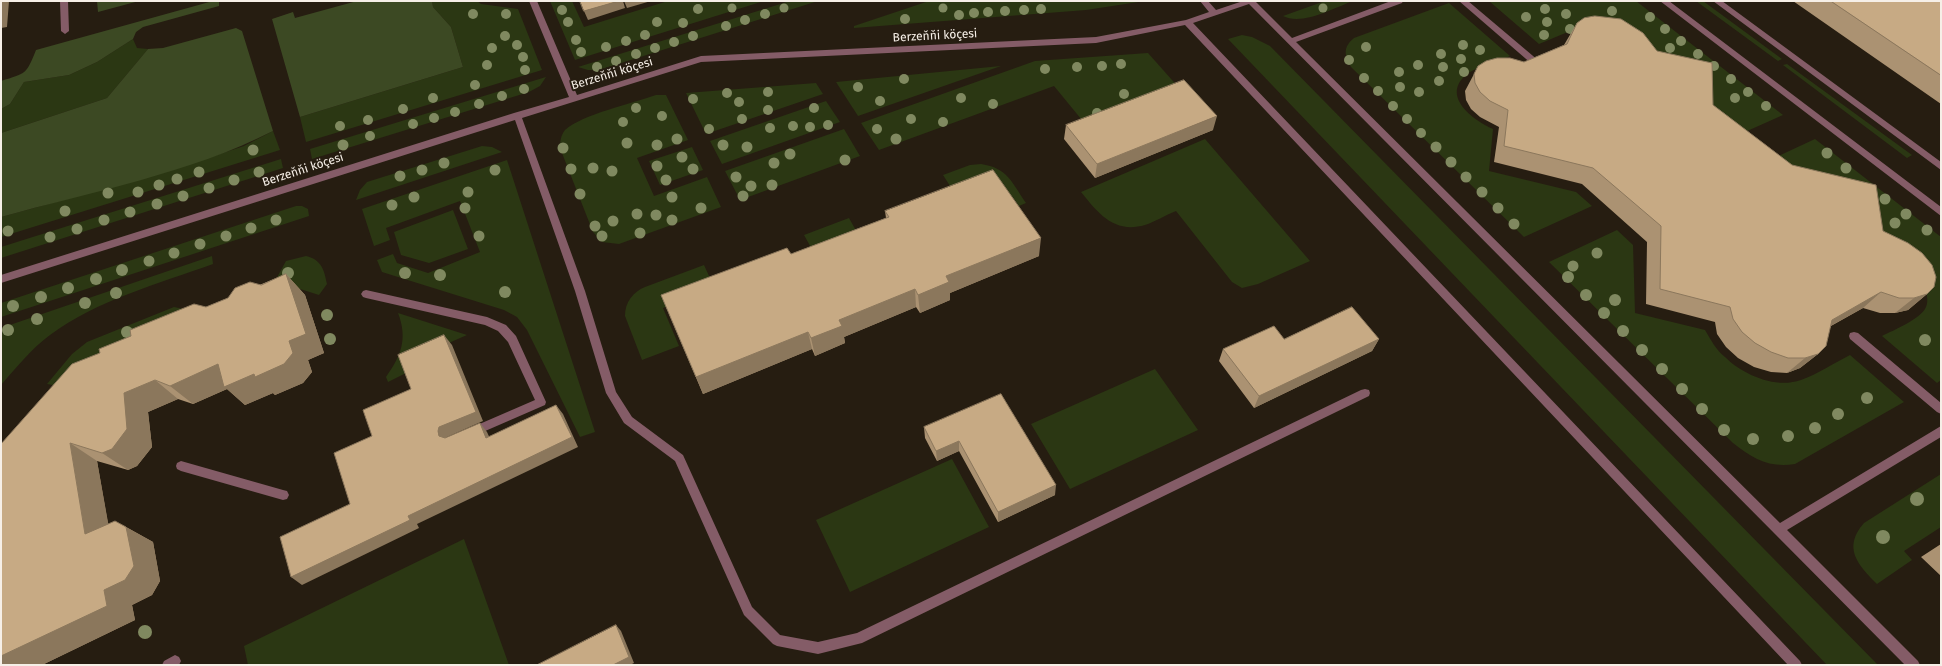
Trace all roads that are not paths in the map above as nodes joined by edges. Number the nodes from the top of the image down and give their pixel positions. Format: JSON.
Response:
{"nodes":[{"id":1,"x":64,"y":1,"type":"edge"},
{"id":2,"x":533,"y":1,"type":"edge"},
{"id":3,"x":1204,"y":1,"type":"edge"},
{"id":4,"x":1251,"y":1,"type":"edge"},
{"id":5,"x":1399,"y":1,"type":"edge"},
{"id":6,"x":1463,"y":1,"type":"edge"},
{"id":7,"x":1664,"y":1,"type":"edge"},
{"id":8,"x":1717,"y":1,"type":"edge"},
{"id":9,"x":1215,"y":13,"type":"junction"},
{"id":10,"x":1187,"y":22,"type":"junction"},
{"id":11,"x":65,"y":31,"type":"dead end"},
{"id":12,"x":1291,"y":40,"type":"junction"},
{"id":13,"x":1536,"y":63,"type":"edge"},
{"id":14,"x":574,"y":98,"type":"junction"},
{"id":15,"x":517,"y":116,"type":"junction"},
{"id":16,"x":1941,"y":167,"type":"edge"},
{"id":17,"x":1941,"y":212,"type":"edge"},
{"id":18,"x":1,"y":280,"type":"edge"},
{"id":19,"x":366,"y":294,"type":"dead end"},
{"id":20,"x":1854,"y":336,"type":"dead end"},
{"id":21,"x":1365,"y":393,"type":"dead end"},
{"id":22,"x":1941,"y":409,"type":"edge"},
{"id":23,"x":1941,"y":431,"type":"edge"},
{"id":24,"x":466,"y":434,"type":"edge"},
{"id":25,"x":181,"y":466,"type":"dead end"},
{"id":26,"x":283,"y":495,"type":"dead end"},
{"id":27,"x":1778,"y":530,"type":"junction"},
{"id":28,"x":1796,"y":665,"type":"edge"},
{"id":29,"x":1914,"y":665,"type":"edge"}],
"edges":[{"from":1,"to":11,"type":"street"},
{"from":2,"to":14,"type":"street"},
{"from":3,"to":9,"type":"street"},
{"from":4,"to":9,"type":"street","name":"Berzeňňi köçesi"},
{"from":4,"to":12,"type":"street"},
{"from":5,"to":12,"type":"street"},
{"from":6,"to":13,"type":"street"},
{"from":7,"to":17,"type":"street"},
{"from":8,"to":16,"type":"street"},
{"from":9,"to":10,"type":"street","name":"Berzeňňi köçesi"},
{"from":10,"to":14,"type":"street","name":"Berzeňňi köçesi"},
{"from":10,"to":28,"type":"street"},
{"from":12,"to":27,"type":"street"},
{"from":14,"to":15,"type":"street","name":"Berzeňňi köçesi"},
{"from":15,"to":18,"type":"street","name":"Berzeňňi köçesi"},
{"from":15,"to":21,"type":"street"},
{"from":19,"to":24,"type":"street"},
{"from":20,"to":22,"type":"street"},
{"from":23,"to":27,"type":"street"},
{"from":25,"to":26,"type":"street"},
{"from":27,"to":29,"type":"street"}]}
